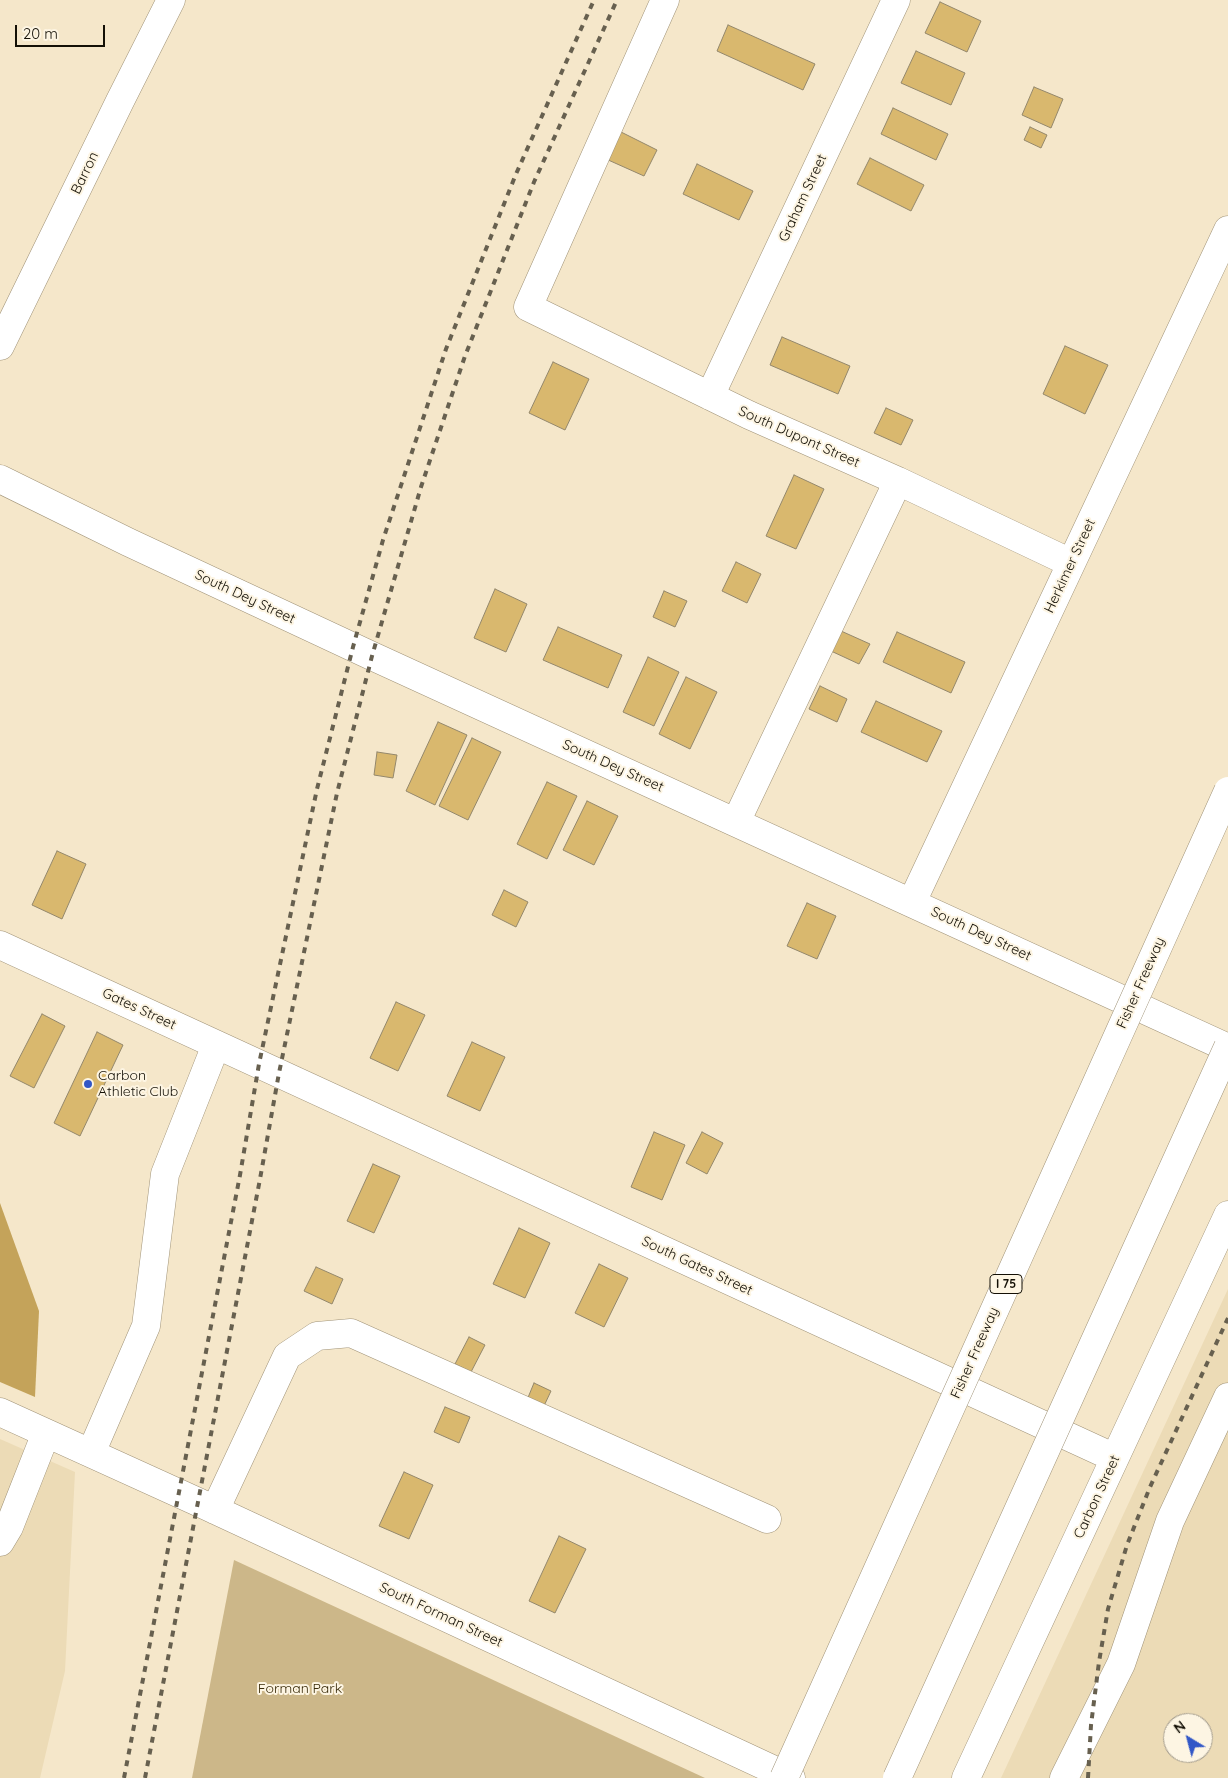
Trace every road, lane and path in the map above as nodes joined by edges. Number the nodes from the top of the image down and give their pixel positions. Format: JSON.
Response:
{"nodes":[{"id":1,"x":171,"y":0,"type":"edge"},
{"id":2,"x":665,"y":0,"type":"edge"},
{"id":3,"x":896,"y":0,"type":"edge"},
{"id":4,"x":1228,"y":230,"type":"edge"},
{"id":5,"x":0,"y":346,"type":"edge"},
{"id":6,"x":710,"y":396,"type":"junction"},
{"id":7,"x":0,"y":479,"type":"edge"},
{"id":8,"x":898,"y":481,"type":"junction"},
{"id":9,"x":1071,"y":563,"type":"junction"},
{"id":10,"x":1228,"y":791,"type":"edge"},
{"id":11,"x":736,"y":822,"type":"junction"},
{"id":12,"x":912,"y":902,"type":"junction"},
{"id":13,"x":0,"y":945,"type":"edge"},
{"id":14,"x":216,"y":1045,"type":"junction"},
{"id":15,"x":1228,"y":1047,"type":"edge"},
{"id":16,"x":279,"y":1073,"type":"joint"},
{"id":17,"x":1228,"y":1215,"type":"edge"},
{"id":18,"x":1228,"y":1397,"type":"edge"},
{"id":19,"x":0,"y":1412,"type":"edge"},
{"id":20,"x":46,"y":1433,"type":"junction"},
{"id":21,"x":91,"y":1452,"type":"junction"},
{"id":22,"x":1115,"y":1458,"type":"junction"},
{"id":23,"x":216,"y":1510,"type":"junction"},
{"id":24,"x":767,"y":1519,"type":"dead end"},
{"id":25,"x":0,"y":1542,"type":"edge"},
{"id":26,"x":784,"y":1778,"type":"edge"},
{"id":27,"x":790,"y":1778,"type":"edge"},
{"id":28,"x":897,"y":1778,"type":"edge"},
{"id":29,"x":966,"y":1778,"type":"edge"},
{"id":30,"x":1064,"y":1778,"type":"edge"}],
"edges":[{"from":1,"to":5,"type":"main road","name":"Barron"},
{"from":2,"to":6,"type":"main road","name":"South Dupont Street"},
{"from":3,"to":6,"type":"main road","name":"Graham Street"},
{"from":4,"to":9,"type":"main road","name":"Herkimer Street"},
{"from":6,"to":8,"type":"main road","name":"South Dupont Street"},
{"from":7,"to":11,"type":"main road","name":"South Dey Street"},
{"from":8,"to":9,"type":"main road","name":"South Dupont Street"},
{"from":8,"to":11,"type":"main road"},
{"from":9,"to":12,"type":"main road","name":"Herkimer Street"},
{"from":10,"to":26,"type":"main road","name":"Fisher Freeway","number":"I 75","bridge":true},
{"from":11,"to":12,"type":"main road","name":"South Dey Street"},
{"from":12,"to":15,"type":"main road","name":"South Dey Street"},
{"from":13,"to":14,"type":"main road","name":"Gates Street"},
{"from":14,"to":16,"type":"main road","name":"Gates Street"},
{"from":14,"to":21,"type":"main road"},
{"from":15,"to":28,"type":"main road","bridge":true},
{"from":16,"to":22,"type":"main road","name":"South Gates Street"},
{"from":17,"to":22,"type":"main road","name":"Carbon Street"},
{"from":18,"to":30,"type":"main road"},
{"from":19,"to":20,"type":"main road","name":"South Forman Street"},
{"from":20,"to":21,"type":"main road","name":"South Forman Street"},
{"from":20,"to":25,"type":"main road"},
{"from":21,"to":23,"type":"main road","name":"South Forman Street"},
{"from":22,"to":29,"type":"main road","name":"Carbon Street"},
{"from":23,"to":24,"type":"main road"},
{"from":23,"to":27,"type":"main road","name":"South Forman Street"}]}
